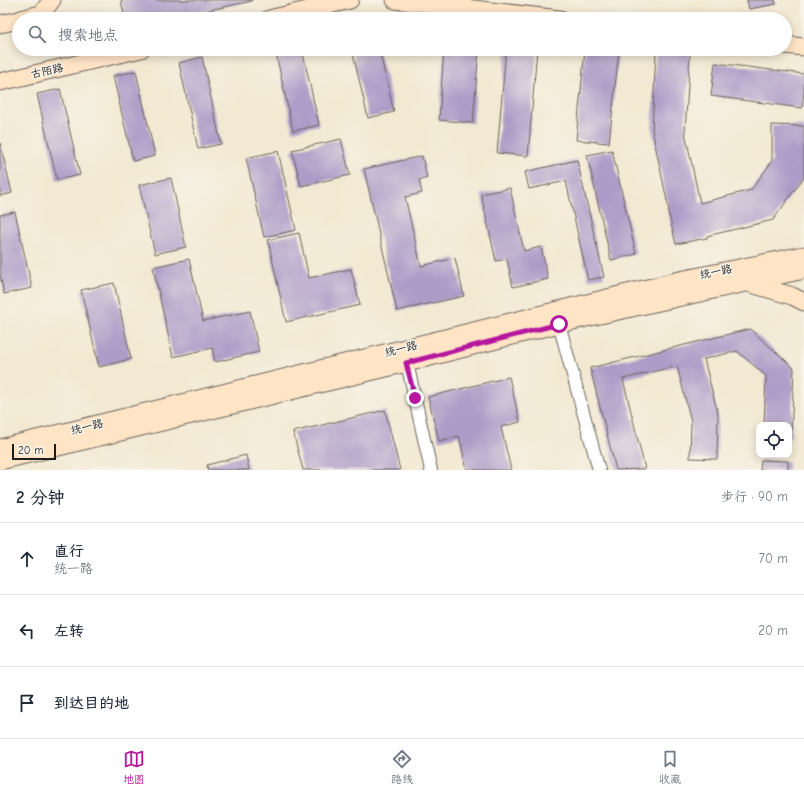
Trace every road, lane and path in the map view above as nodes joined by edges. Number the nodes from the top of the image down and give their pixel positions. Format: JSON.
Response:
{"nodes":[{"id":1,"x":52,"y":0,"type":"edge"},
{"id":2,"x":350,"y":0,"type":"edge"},
{"id":3,"x":395,"y":0,"type":"edge"},
{"id":4,"x":43,"y":12,"type":"edge"},
{"id":5,"x":299,"y":12,"type":"edge"},
{"id":6,"x":499,"y":12,"type":"edge"},
{"id":7,"x":12,"y":21,"type":"edge"},
{"id":8,"x":0,"y":24,"type":"edge"},
{"id":9,"x":792,"y":46,"type":"edge"},
{"id":10,"x":804,"y":47,"type":"edge"},
{"id":11,"x":111,"y":56,"type":"edge"},
{"id":12,"x":0,"y":82,"type":"edge"},
{"id":13,"x":804,"y":242,"type":"edge"},
{"id":14,"x":804,"y":255,"type":"edge"},
{"id":15,"x":783,"y":259,"type":"junction"},
{"id":16,"x":804,"y":270,"type":"edge"},
{"id":17,"x":746,"y":283,"type":"junction"},
{"id":18,"x":804,"y":302,"type":"edge"},
{"id":19,"x":559,"y":324,"type":"junction"},
{"id":20,"x":406,"y":363,"type":"junction"},
{"id":21,"x":0,"y":448,"type":"edge"},
{"id":22,"x":0,"y":461,"type":"edge"},
{"id":23,"x":431,"y":470,"type":"edge"},
{"id":24,"x":599,"y":470,"type":"edge"}],
"edges":[{"from":1,"to":4,"type":"main road"},
{"from":2,"to":5,"type":"main road"},
{"from":3,"to":6,"type":"main road"},
{"from":7,"to":8,"type":"main road"},
{"from":9,"to":10,"type":"main road"},
{"from":11,"to":12,"type":"main road","name":"古陌路"},
{"from":13,"to":15,"type":"main road"},
{"from":14,"to":15,"type":"main road","name":"统一路"},
{"from":15,"to":21,"type":"main road","name":"统一路"},
{"from":16,"to":17,"type":"main road","name":"统一路"},
{"from":17,"to":18,"type":"main road"},
{"from":17,"to":19,"type":"main road","name":"统一路"},
{"from":19,"to":20,"type":"main road","name":"统一路"},
{"from":19,"to":24,"type":"street"},
{"from":20,"to":22,"type":"main road","name":"统一路"},
{"from":20,"to":23,"type":"street"}]}
